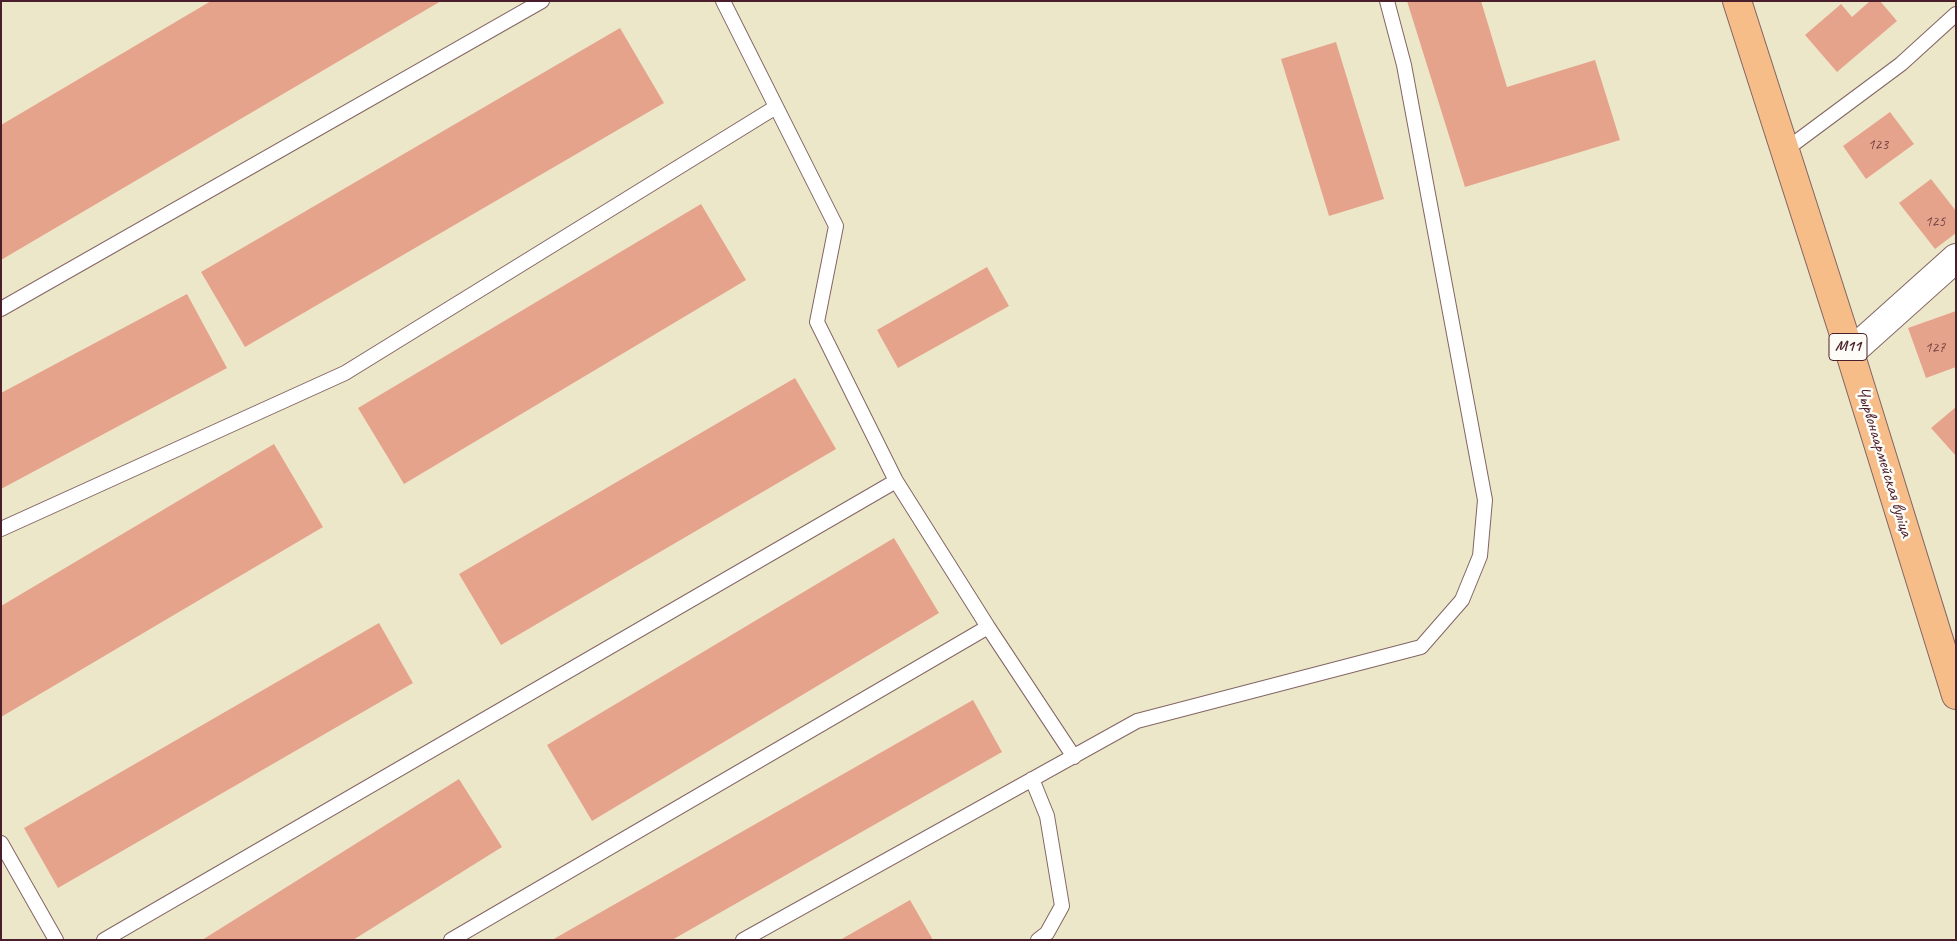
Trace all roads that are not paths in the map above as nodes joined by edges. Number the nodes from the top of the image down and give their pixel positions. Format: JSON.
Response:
{"nodes":[{"id":1,"x":542,"y":1,"type":"edge"},
{"id":2,"x":723,"y":1,"type":"edge"},
{"id":3,"x":1387,"y":1,"type":"edge"},
{"id":4,"x":1737,"y":1,"type":"edge"},
{"id":5,"x":1956,"y":14,"type":"edge"},
{"id":6,"x":776,"y":107,"type":"junction"},
{"id":7,"x":1784,"y":151,"type":"junction"},
{"id":8,"x":1956,"y":258,"type":"edge"},
{"id":9,"x":1,"y":309,"type":"edge"},
{"id":10,"x":1850,"y":353,"type":"junction"},
{"id":11,"x":896,"y":481,"type":"junction"},
{"id":12,"x":1,"y":528,"type":"edge"},
{"id":13,"x":988,"y":627,"type":"junction"},
{"id":14,"x":1956,"y":695,"type":"edge"},
{"id":15,"x":1074,"y":756,"type":"junction"},
{"id":16,"x":1032,"y":779,"type":"junction"},
{"id":17,"x":1,"y":844,"type":"edge"},
{"id":18,"x":56,"y":940,"type":"edge"},
{"id":19,"x":104,"y":940,"type":"edge"},
{"id":20,"x":451,"y":940,"type":"edge"},
{"id":21,"x":743,"y":940,"type":"edge"},
{"id":22,"x":1038,"y":940,"type":"edge"}],
"edges":[{"from":1,"to":9,"type":"lane"},
{"from":2,"to":6,"type":"lane"},
{"from":3,"to":15,"type":"lane"},
{"from":4,"to":7,"type":"highway","name":"Чырвонаармейская вуліца","number":"М11"},
{"from":5,"to":7,"type":"lane"},
{"from":6,"to":11,"type":"lane"},
{"from":6,"to":12,"type":"lane"},
{"from":7,"to":10,"type":"highway","name":"Чырвонаармейская вуліца","number":"М11"},
{"from":8,"to":10,"type":"street"},
{"from":10,"to":14,"type":"highway","name":"Чырвонаармейская вуліца","number":"М11"},
{"from":11,"to":13,"type":"lane"},
{"from":11,"to":19,"type":"lane"},
{"from":13,"to":15,"type":"lane"},
{"from":13,"to":20,"type":"lane"},
{"from":15,"to":16,"type":"lane"},
{"from":16,"to":21,"type":"lane"},
{"from":16,"to":22,"type":"lane"},
{"from":17,"to":18,"type":"lane"}]}
